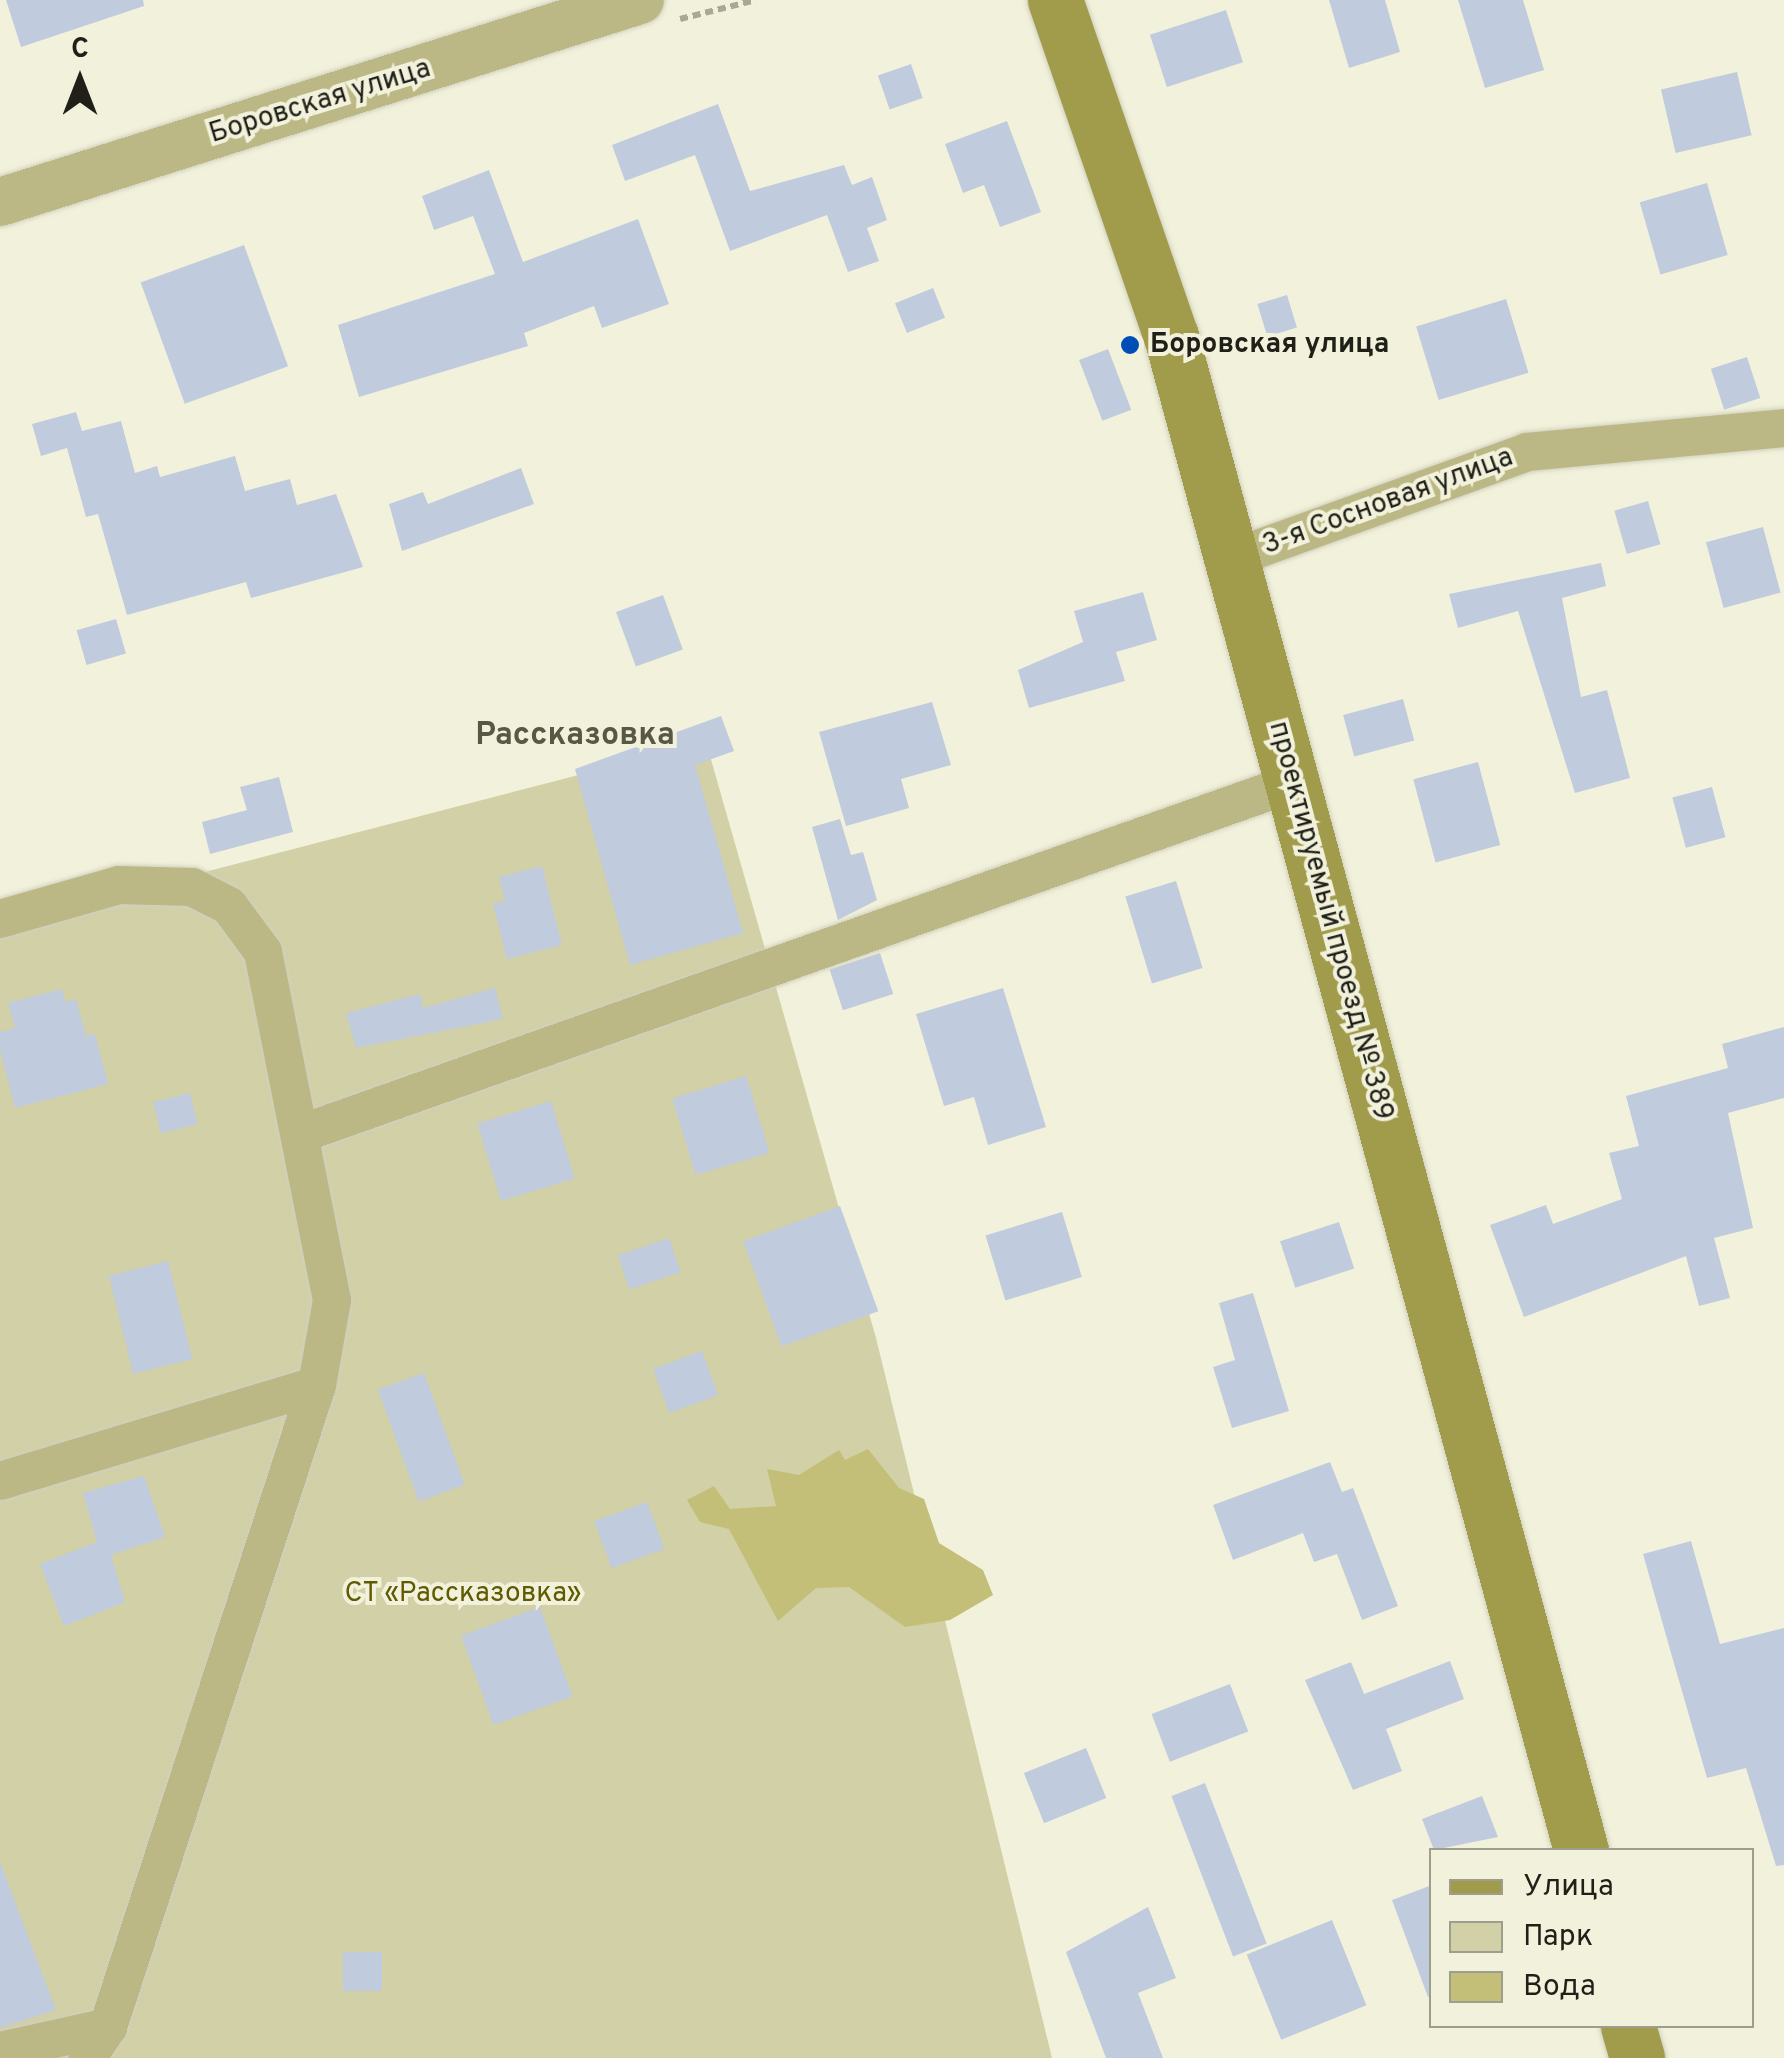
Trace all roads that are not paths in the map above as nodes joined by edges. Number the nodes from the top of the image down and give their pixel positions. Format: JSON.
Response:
{"nodes":[{"id":1,"x":640,"y":0,"type":"edge"},
{"id":2,"x":1054,"y":0,"type":"edge"},
{"id":3,"x":0,"y":202,"type":"edge"},
{"id":4,"x":1784,"y":428,"type":"edge"},
{"id":5,"x":1232,"y":558,"type":"junction"},
{"id":6,"x":1293,"y":782,"type":"junction"},
{"id":7,"x":0,"y":919,"type":"edge"},
{"id":8,"x":300,"y":1134,"type":"junction"},
{"id":9,"x":317,"y":1385,"type":"junction"},
{"id":10,"x":0,"y":1481,"type":"edge"},
{"id":11,"x":1580,"y":1848,"type":"edge"},
{"id":12,"x":1629,"y":2028,"type":"edge"},
{"id":13,"x":97,"y":2043,"type":"edge"},
{"id":14,"x":0,"y":2051,"type":"edge"},
{"id":15,"x":1637,"y":2058,"type":"edge"}],
"edges":[{"from":1,"to":3,"type":"street","name":"Боровская улица"},
{"from":2,"to":5,"type":"main road","name":"проектируемый проезд № 389"},
{"from":4,"to":5,"type":"street","name":"3-я Сосновая улица"},
{"from":5,"to":6,"type":"main road","name":"проектируемый проезд № 389"},
{"from":6,"to":8,"type":"street"},
{"from":6,"to":11,"type":"main road","name":"проектируемый проезд № 389"},
{"from":7,"to":8,"type":"street"},
{"from":8,"to":9,"type":"street"},
{"from":9,"to":10,"type":"street"},
{"from":9,"to":13,"type":"street"},
{"from":12,"to":15,"type":"main road"},
{"from":13,"to":14,"type":"street"}]}
